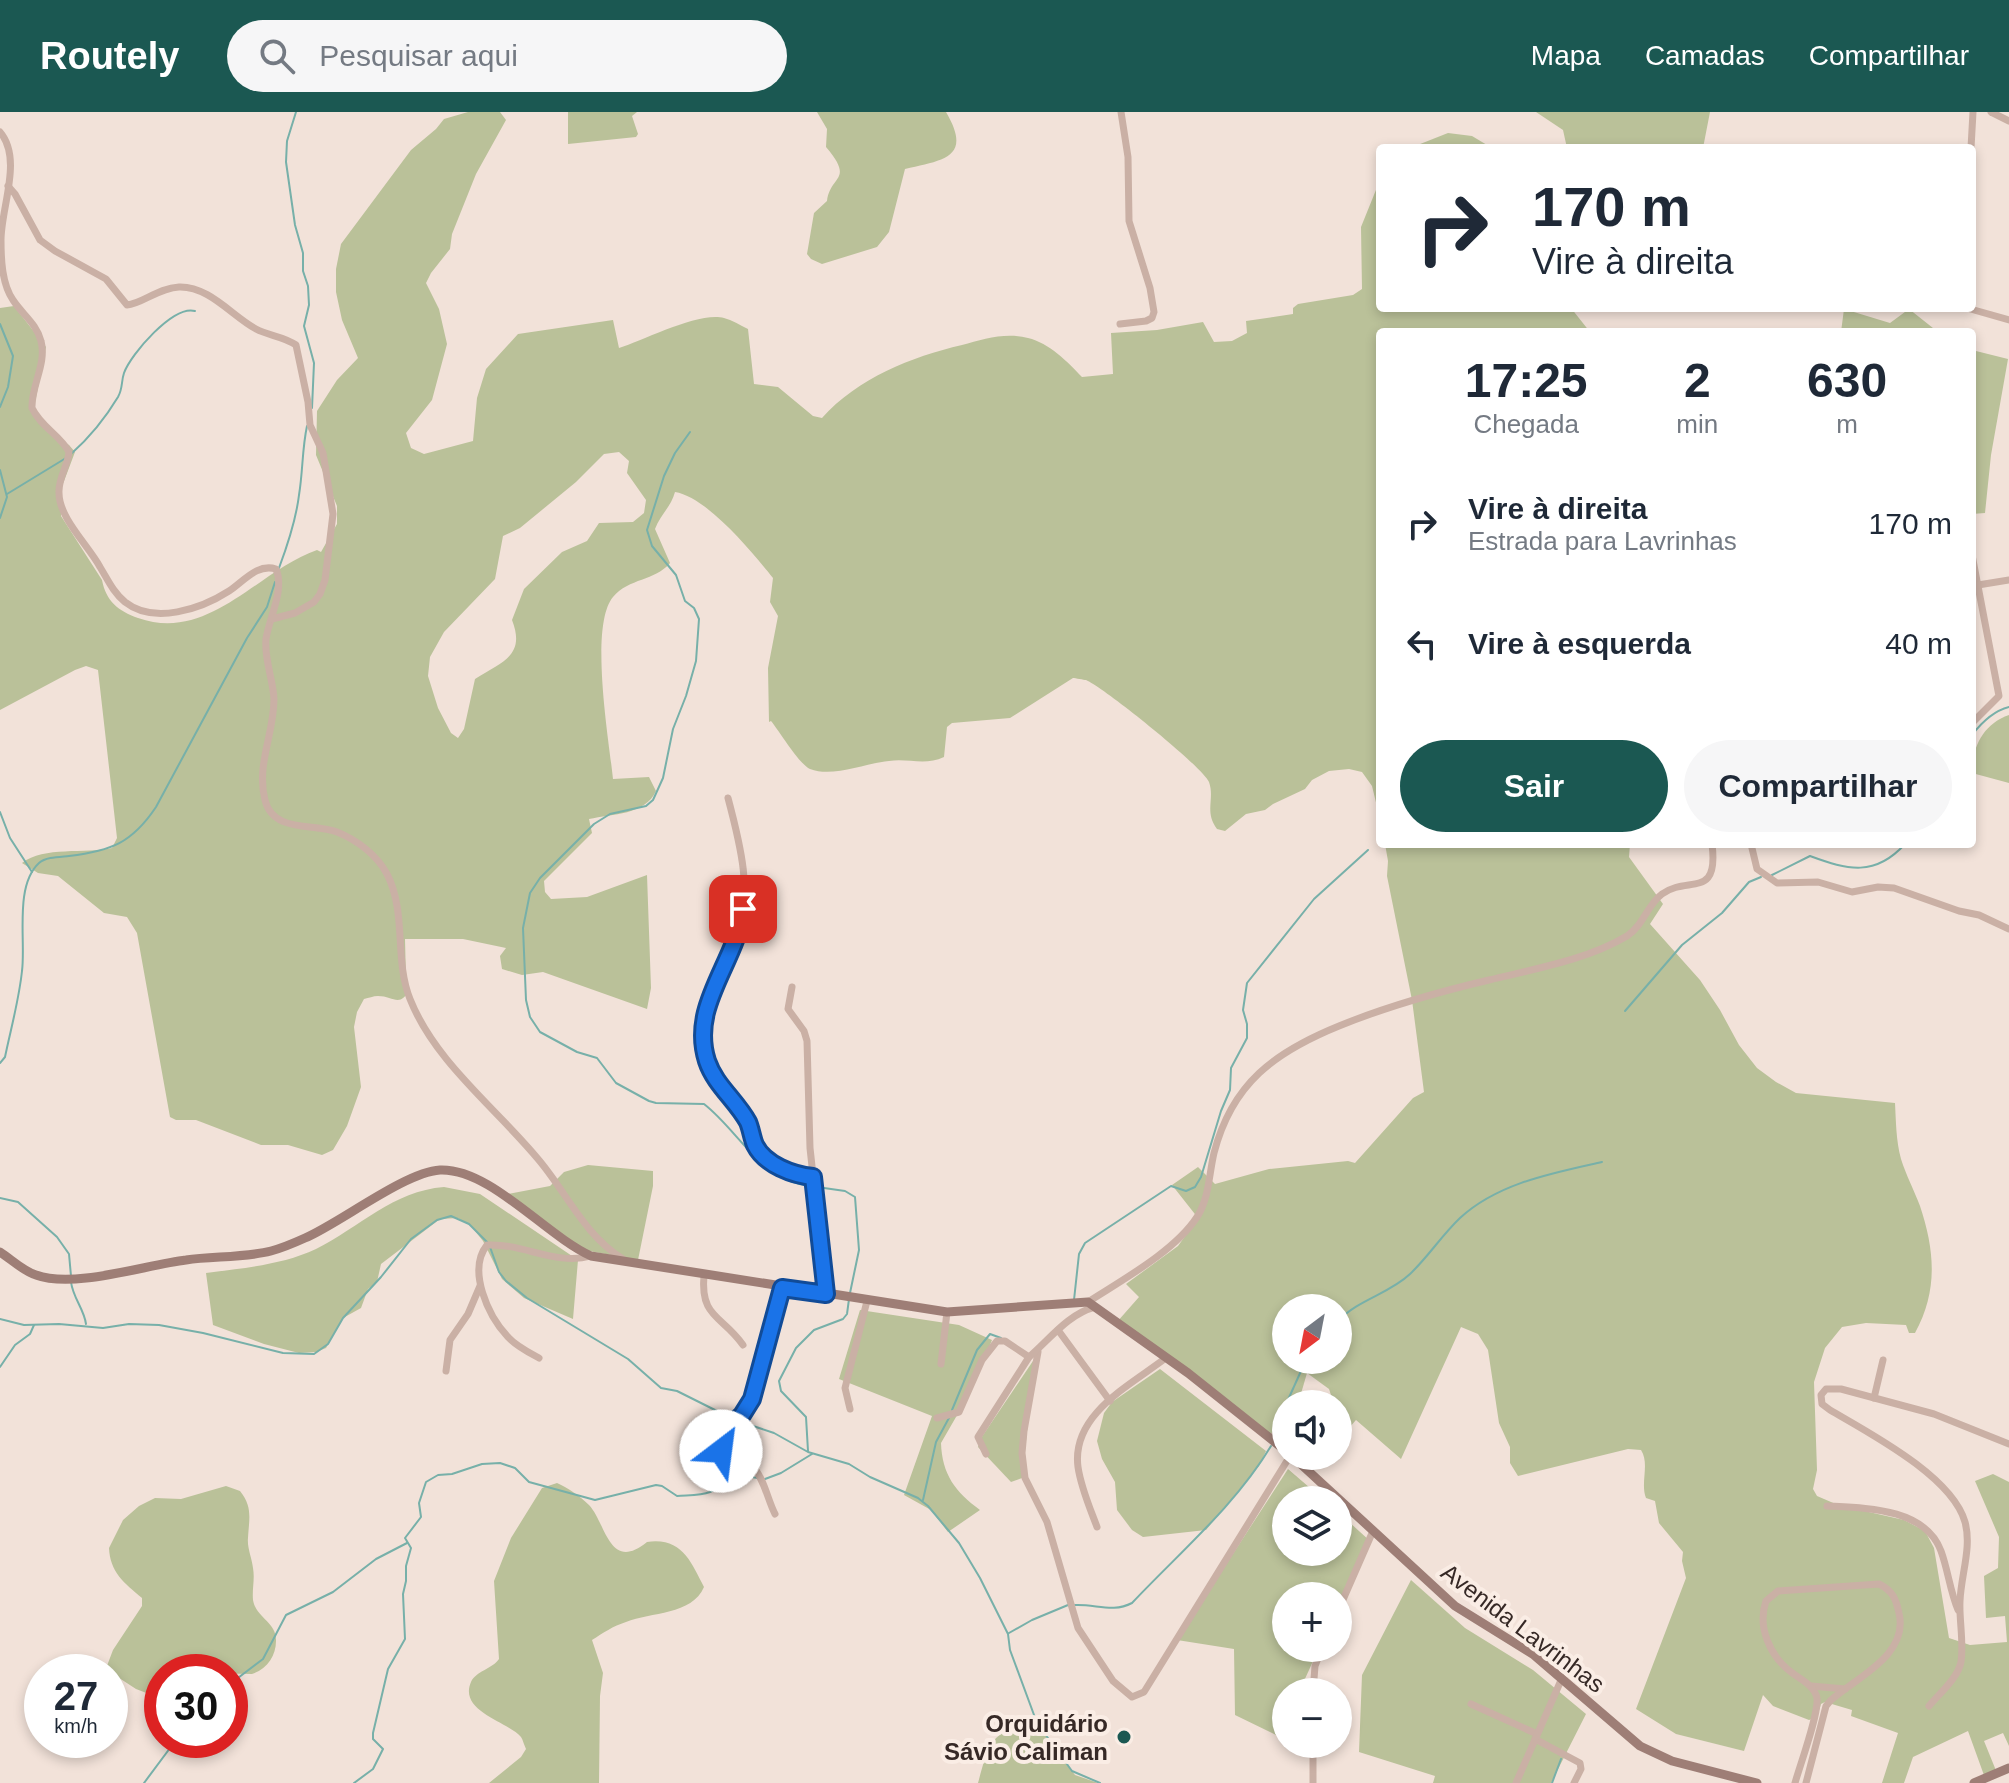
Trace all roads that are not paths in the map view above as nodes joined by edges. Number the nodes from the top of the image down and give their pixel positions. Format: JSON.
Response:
{"nodes":[{"id":1,"x":1121,"y":112,"type":"edge"},
{"id":2,"x":1973,"y":112,"type":"edge"},
{"id":3,"x":1991,"y":112,"type":"edge"},
{"id":4,"x":2009,"y":121,"type":"edge"},
{"id":5,"x":0,"y":132,"type":"edge"},
{"id":6,"x":1971,"y":144,"type":"edge"},
{"id":7,"x":8,"y":186,"type":"junction"},
{"id":8,"x":1976,"y":311,"type":"edge"},
{"id":9,"x":2009,"y":320,"type":"edge"},
{"id":10,"x":1120,"y":324,"type":"dead end"},
{"id":11,"x":2009,"y":580,"type":"edge"},
{"id":12,"x":1976,"y":585,"type":"edge"},
{"id":13,"x":1976,"y":590,"type":"edge"},
{"id":14,"x":272,"y":619,"type":"junction"},
{"id":15,"x":1976,"y":719,"type":"edge"},
{"id":16,"x":728,"y":798,"type":"dead end"},
{"id":17,"x":1712,"y":848,"type":"edge"},
{"id":18,"x":1752,"y":848,"type":"edge"},
{"id":19,"x":2009,"y":929,"type":"edge"},
{"id":20,"x":792,"y":987,"type":"dead end"},
{"id":21,"x":813,"y":1177,"type":"junction"},
{"id":22,"x":0,"y":1252,"type":"edge"},
{"id":23,"x":591,"y":1256,"type":"junction"},
{"id":24,"x":628,"y":1263,"type":"junction"},
{"id":25,"x":704,"y":1275,"type":"junction"},
{"id":26,"x":481,"y":1284,"type":"junction"},
{"id":27,"x":782,"y":1288,"type":"junction"},
{"id":28,"x":826,"y":1294,"type":"junction"},
{"id":29,"x":867,"y":1301,"type":"junction"},
{"id":30,"x":1092,"y":1304,"type":"junction"},
{"id":31,"x":947,"y":1312,"type":"junction"},
{"id":32,"x":1058,"y":1330,"type":"junction"},
{"id":33,"x":743,"y":1345,"type":"dead end"},
{"id":34,"x":1038,"y":1352,"type":"junction"},
{"id":35,"x":1029,"y":1357,"type":"junction"},
{"id":36,"x":1167,"y":1357,"type":"junction"},
{"id":37,"x":539,"y":1358,"type":"dead end"},
{"id":38,"x":1883,"y":1360,"type":"dead end"},
{"id":39,"x":941,"y":1364,"type":"dead end"},
{"id":40,"x":446,"y":1371,"type":"dead end"},
{"id":41,"x":1874,"y":1398,"type":"junction"},
{"id":42,"x":1110,"y":1401,"type":"junction"},
{"id":43,"x":850,"y":1409,"type":"dead end"},
{"id":44,"x":937,"y":1418,"type":"dead end"},
{"id":45,"x":1272,"y":1438,"type":"edge"},
{"id":46,"x":2009,"y":1444,"type":"edge"},
{"id":47,"x":986,"y":1454,"type":"dead end"},
{"id":48,"x":1282,"y":1470,"type":"edge"},
{"id":49,"x":1306,"y":1470,"type":"edge"},
{"id":50,"x":1827,"y":1506,"type":"dead end"},
{"id":51,"x":775,"y":1514,"type":"dead end"},
{"id":52,"x":1097,"y":1527,"type":"dead end"},
{"id":53,"x":1373,"y":1531,"type":"junction"},
{"id":54,"x":1351,"y":1582,"type":"edge"},
{"id":55,"x":1959,"y":1612,"type":"junction"},
{"id":56,"x":1562,"y":1678,"type":"junction"},
{"id":57,"x":1811,"y":1686,"type":"junction"},
{"id":58,"x":1845,"y":1689,"type":"junction"},
{"id":59,"x":1471,"y":1704,"type":"dead end"},
{"id":60,"x":1929,"y":1706,"type":"dead end"},
{"id":61,"x":1536,"y":1736,"type":"junction"},
{"id":62,"x":1313,"y":1758,"type":"edge"},
{"id":63,"x":2009,"y":1768,"type":"edge"},
{"id":64,"x":1313,"y":1783,"type":"edge"},
{"id":65,"x":1516,"y":1783,"type":"edge"},
{"id":66,"x":1574,"y":1783,"type":"edge"},
{"id":67,"x":1757,"y":1783,"type":"edge"},
{"id":68,"x":1795,"y":1783,"type":"edge"},
{"id":69,"x":1806,"y":1783,"type":"edge"},
{"id":70,"x":1974,"y":1783,"type":"edge"}],
"edges":[{"from":1,"to":10,"type":"street"},
{"from":2,"to":6,"type":"street"},
{"from":3,"to":4,"type":"street"},
{"from":5,"to":7,"type":"street"},
{"from":7,"to":14,"type":"street"},
{"from":7,"to":14,"type":"street"},
{"from":8,"to":9,"type":"street"},
{"from":11,"to":12,"type":"street"},
{"from":13,"to":15,"type":"street"},
{"from":14,"to":24,"type":"street"},
{"from":16,"to":21,"type":"street"},
{"from":17,"to":30,"type":"street"},
{"from":18,"to":19,"type":"street"},
{"from":20,"to":21,"type":"street"},
{"from":21,"to":28,"type":"street"},
{"from":22,"to":23,"type":"street"},
{"from":23,"to":24,"type":"street"},
{"from":23,"to":26,"type":"street"},
{"from":24,"to":25,"type":"street"},
{"from":25,"to":27,"type":"street"},
{"from":25,"to":33,"type":"street"},
{"from":26,"to":37,"type":"street"},
{"from":26,"to":40,"type":"street"},
{"from":27,"to":28,"type":"street"},
{"from":27,"to":51,"type":"street"},
{"from":28,"to":29,"type":"street"},
{"from":29,"to":31,"type":"street"},
{"from":29,"to":43,"type":"street"},
{"from":30,"to":31,"type":"street"},
{"from":30,"to":32,"type":"street"},
{"from":30,"to":36,"type":"street"},
{"from":31,"to":39,"type":"street"},
{"from":32,"to":34,"type":"street"},
{"from":32,"to":42,"type":"street"},
{"from":34,"to":35,"type":"street"},
{"from":34,"to":48,"type":"street"},
{"from":35,"to":44,"type":"street"},
{"from":35,"to":47,"type":"street"},
{"from":36,"to":42,"type":"street"},
{"from":36,"to":45,"type":"street"},
{"from":38,"to":41,"type":"street"},
{"from":41,"to":46,"type":"street"},
{"from":41,"to":55,"type":"street"},
{"from":42,"to":52,"type":"street"},
{"from":49,"to":53,"type":"street","name":"Avenida Lavrinhas"},
{"from":50,"to":55,"type":"street"},
{"from":53,"to":54,"type":"street"},
{"from":53,"to":56,"type":"street","name":"Avenida Lavrinhas"},
{"from":55,"to":60,"type":"street"},
{"from":56,"to":61,"type":"street"},
{"from":56,"to":67,"type":"street","name":"Avenida Lavrinhas"},
{"from":57,"to":58,"type":"street"},
{"from":57,"to":58,"type":"street"},
{"from":57,"to":68,"type":"street"},
{"from":58,"to":69,"type":"street"},
{"from":59,"to":61,"type":"street"},
{"from":61,"to":65,"type":"street"},
{"from":61,"to":66,"type":"street"},
{"from":62,"to":64,"type":"street"},
{"from":63,"to":70,"type":"street"}]}
